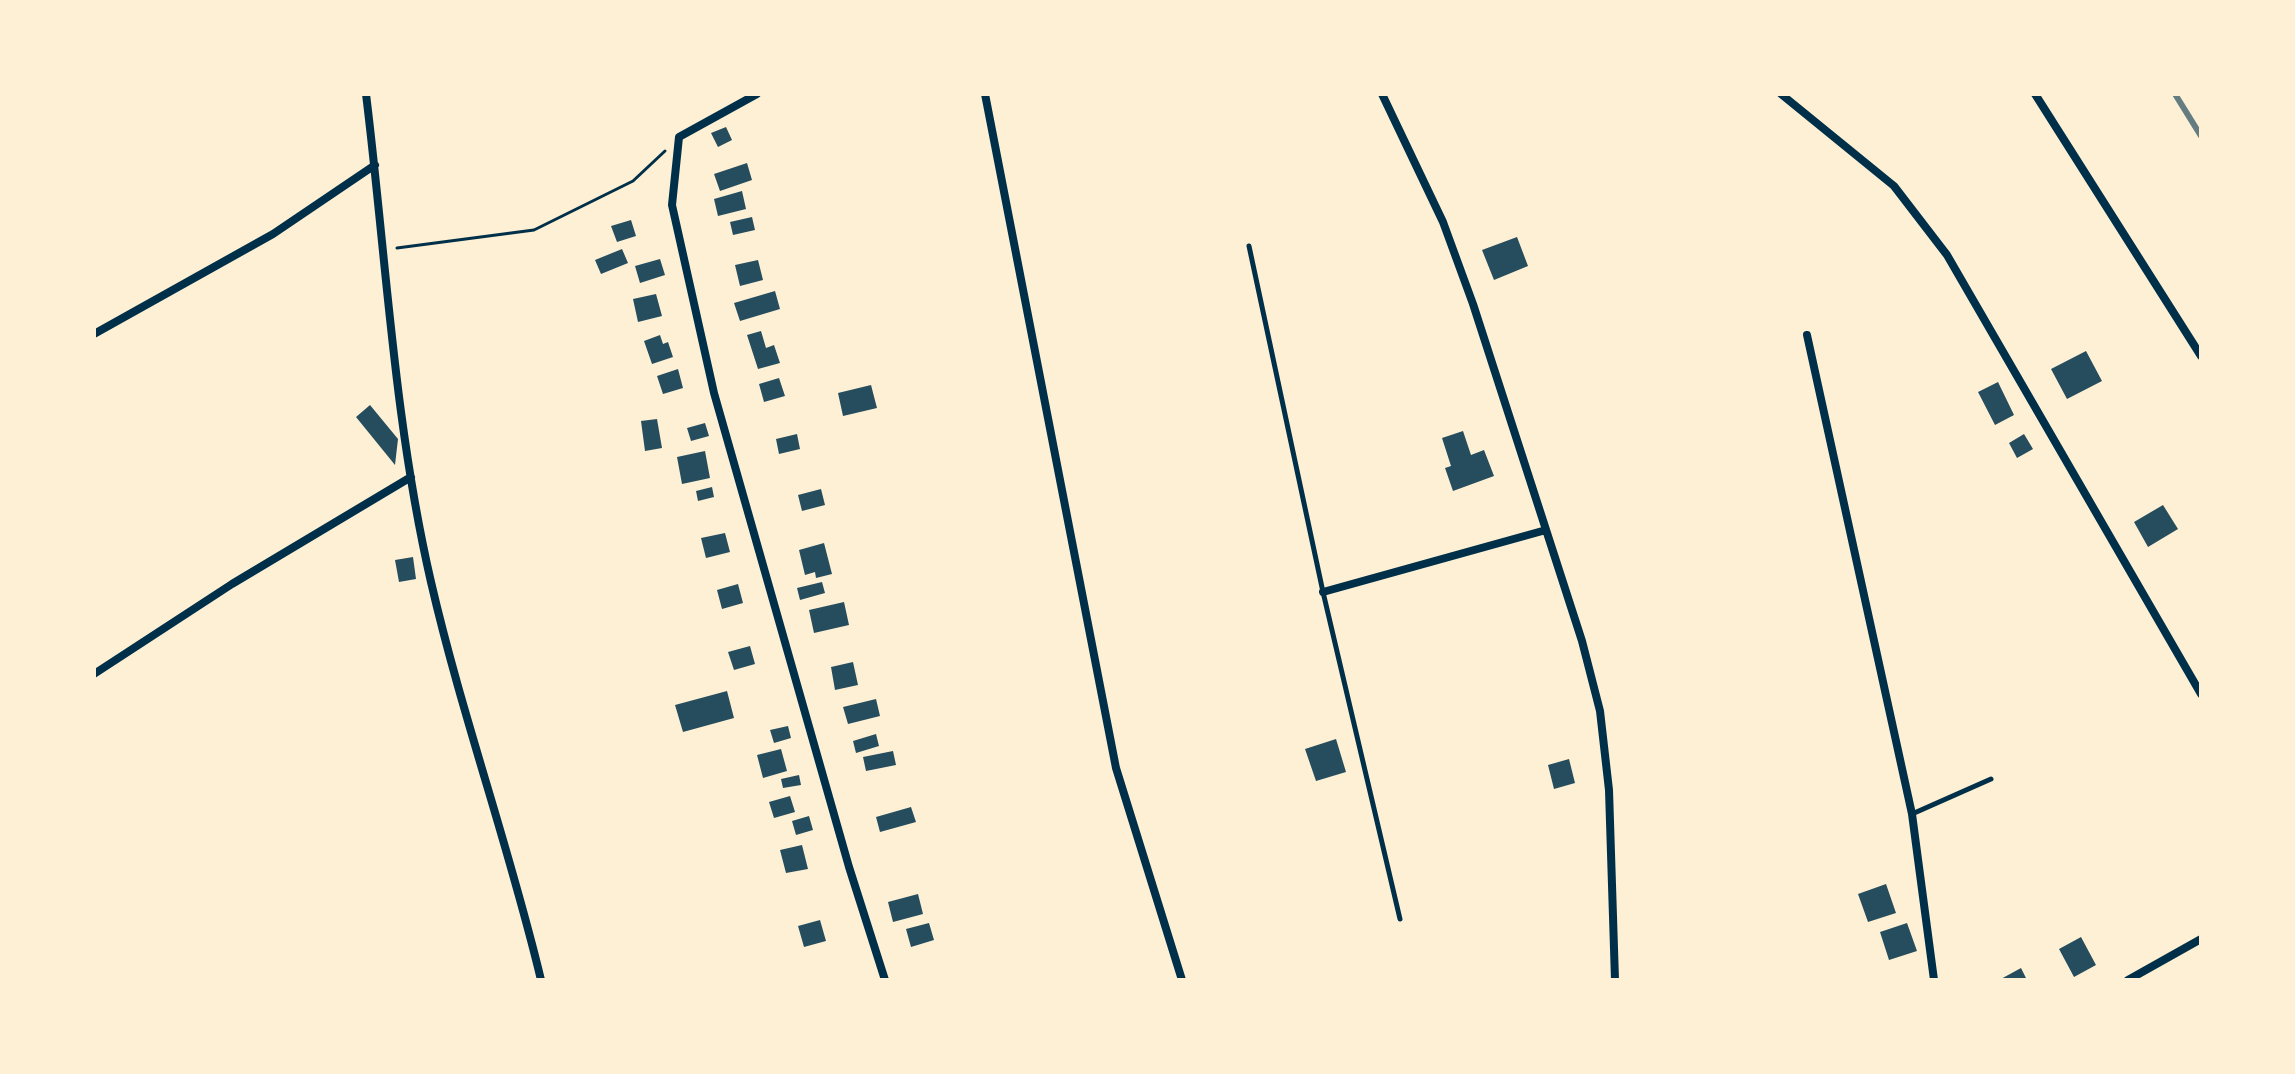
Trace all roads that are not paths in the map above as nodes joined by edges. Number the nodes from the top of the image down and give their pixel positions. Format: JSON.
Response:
{"nodes":[{"id":1,"x":366,"y":94,"type":"edge"},
{"id":2,"x":757,"y":94,"type":"edge"},
{"id":3,"x":985,"y":94,"type":"edge"},
{"id":4,"x":1382,"y":94,"type":"edge"},
{"id":5,"x":1781,"y":94,"type":"edge"},
{"id":6,"x":2035,"y":94,"type":"edge"},
{"id":7,"x":375,"y":165,"type":"junction"},
{"id":8,"x":1249,"y":246,"type":"dead end"},
{"id":9,"x":94,"y":334,"type":"edge"},
{"id":10,"x":1807,"y":335,"type":"dead end"},
{"id":11,"x":2201,"y":356,"type":"edge"},
{"id":12,"x":411,"y":477,"type":"junction"},
{"id":13,"x":1546,"y":530,"type":"junction"},
{"id":14,"x":1323,"y":592,"type":"junction"},
{"id":15,"x":94,"y":674,"type":"edge"},
{"id":16,"x":2201,"y":694,"type":"edge"},
{"id":17,"x":1991,"y":779,"type":"dead end"},
{"id":18,"x":1912,"y":814,"type":"junction"},
{"id":19,"x":1400,"y":919,"type":"dead end"},
{"id":20,"x":2201,"y":939,"type":"edge"},
{"id":21,"x":541,"y":980,"type":"edge"},
{"id":22,"x":885,"y":980,"type":"edge"},
{"id":23,"x":1182,"y":980,"type":"edge"},
{"id":24,"x":1615,"y":980,"type":"edge"},
{"id":25,"x":1934,"y":980,"type":"edge"},
{"id":26,"x":2128,"y":980,"type":"edge"}],
"edges":[{"from":1,"to":7,"type":"street"},
{"from":2,"to":22,"type":"street"},
{"from":3,"to":23,"type":"street"},
{"from":4,"to":13,"type":"street"},
{"from":5,"to":16,"type":"street"},
{"from":6,"to":11,"type":"street"},
{"from":7,"to":9,"type":"street"},
{"from":7,"to":12,"type":"street"},
{"from":8,"to":14,"type":"lane"},
{"from":10,"to":18,"type":"street"},
{"from":12,"to":15,"type":"street"},
{"from":12,"to":21,"type":"street"},
{"from":13,"to":14,"type":"street"},
{"from":13,"to":24,"type":"street"},
{"from":14,"to":19,"type":"lane"},
{"from":17,"to":18,"type":"lane"},
{"from":18,"to":25,"type":"street"},
{"from":20,"to":26,"type":"street"}]}
